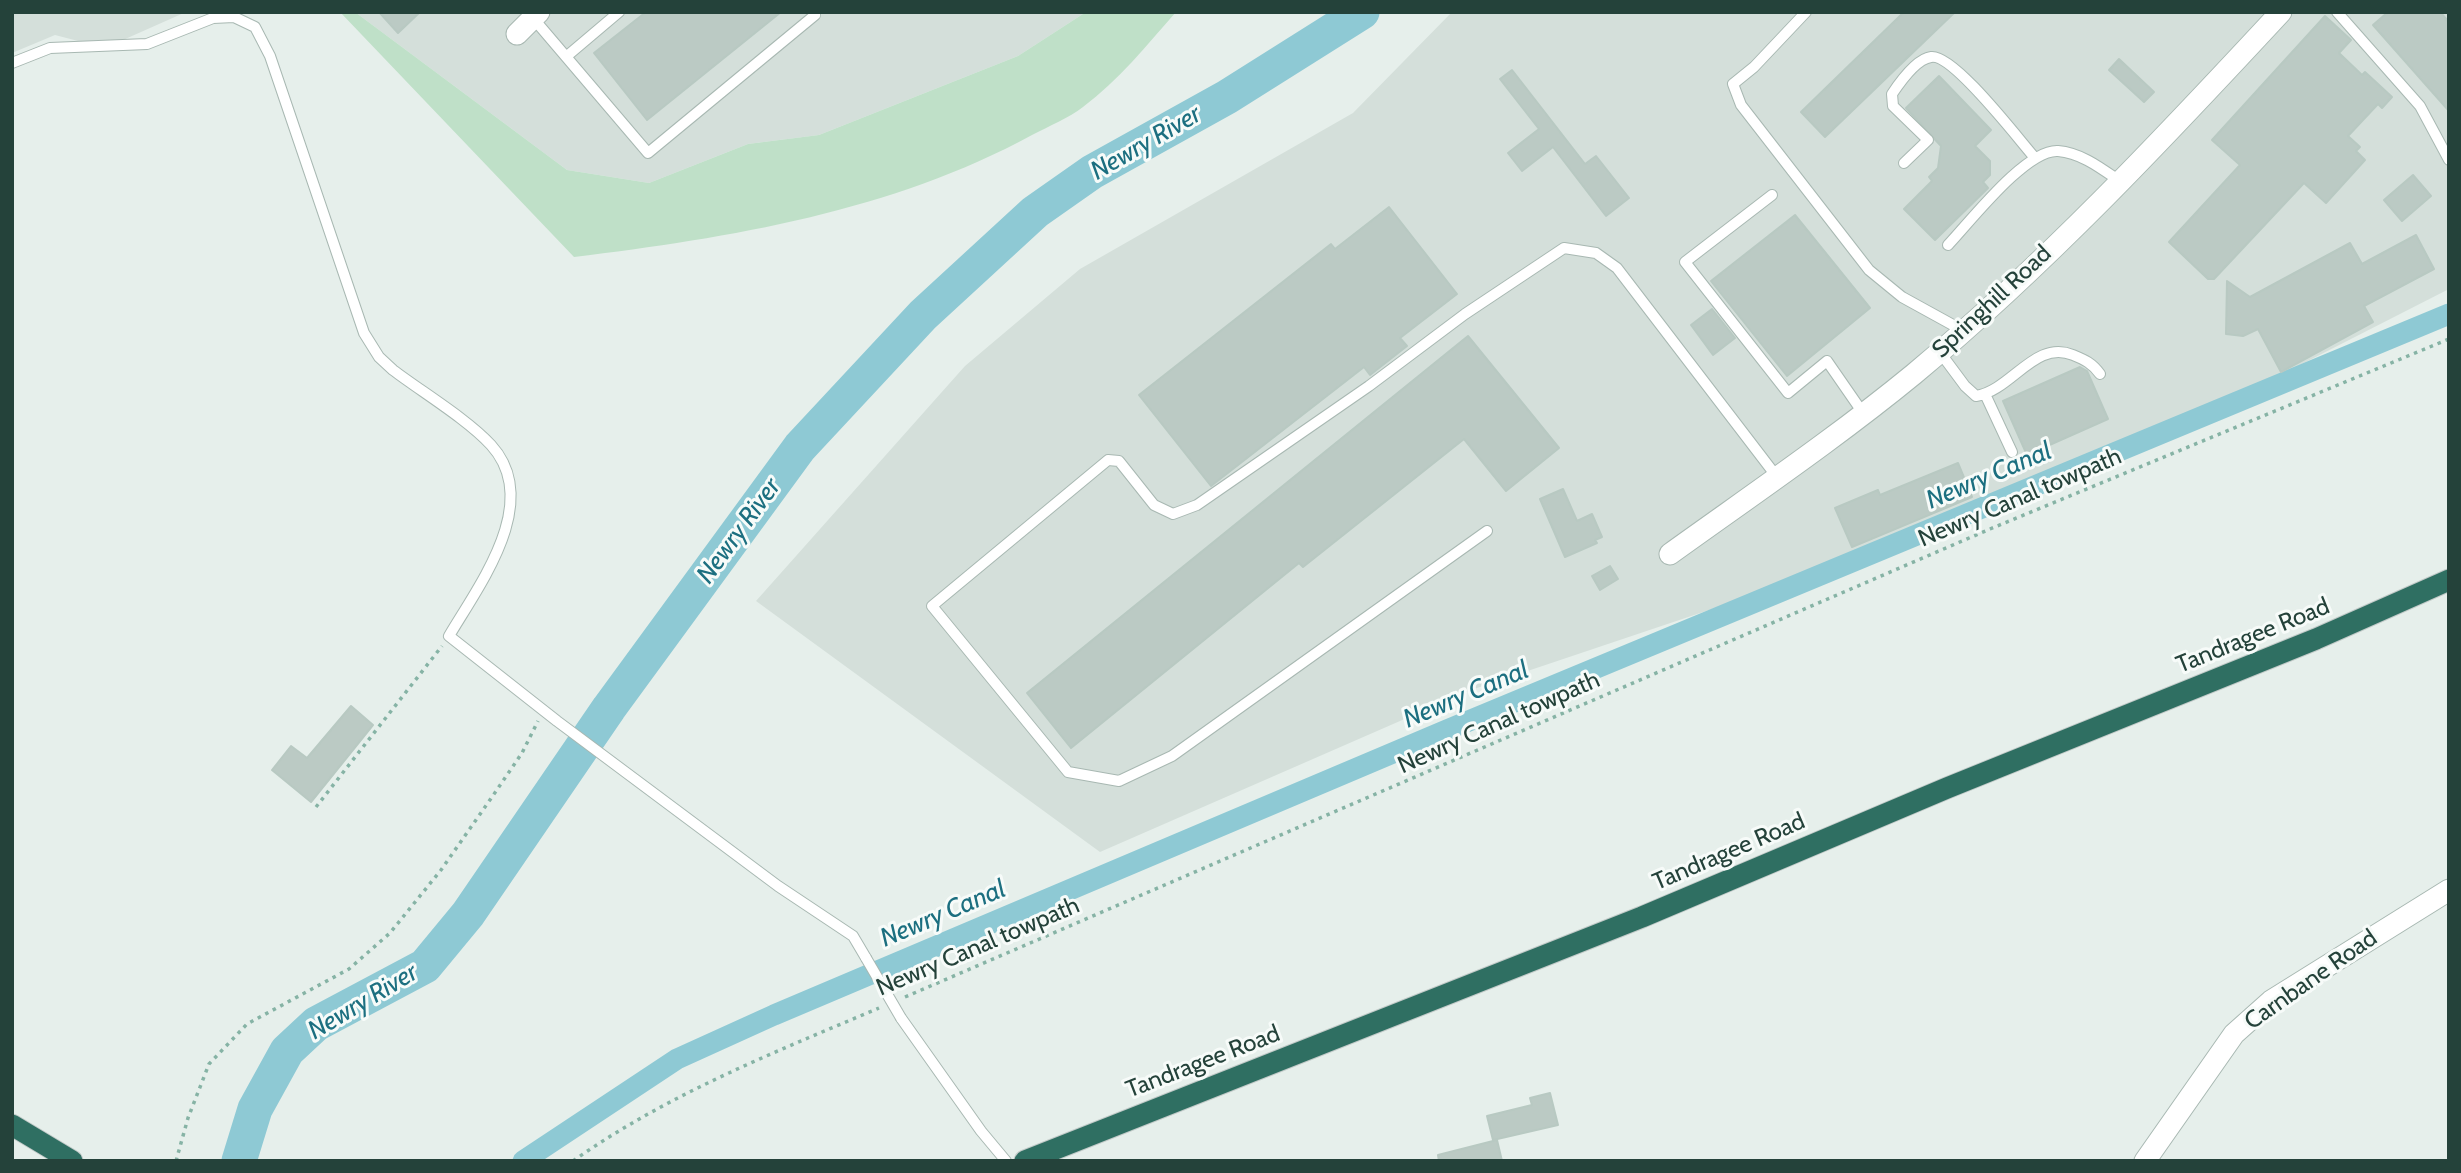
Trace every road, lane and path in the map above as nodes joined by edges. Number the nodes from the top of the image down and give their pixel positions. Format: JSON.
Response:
{"nodes":[{"id":1,"x":619,"y":12,"type":"edge"},
{"id":2,"x":813,"y":12,"type":"edge"},
{"id":3,"x":1806,"y":12,"type":"edge"},
{"id":4,"x":2281,"y":12,"type":"edge"},
{"id":5,"x":2337,"y":12,"type":"edge"},
{"id":6,"x":536,"y":15,"type":"edge"},
{"id":7,"x":517,"y":34,"type":"dead end"},
{"id":8,"x":567,"y":56,"type":"junction"},
{"id":9,"x":12,"y":62,"type":"edge"},
{"id":10,"x":2035,"y":158,"type":"junction"},
{"id":11,"x":2449,"y":160,"type":"edge"},
{"id":12,"x":1904,"y":163,"type":"dead end"},
{"id":13,"x":2121,"y":182,"type":"junction"},
{"id":14,"x":1772,"y":195,"type":"dead end"},
{"id":15,"x":1948,"y":245,"type":"dead end"},
{"id":16,"x":1962,"y":330,"type":"junction"},
{"id":17,"x":2449,"y":338,"type":"edge"},
{"id":18,"x":1940,"y":351,"type":"junction"},
{"id":19,"x":2100,"y":374,"type":"dead end"},
{"id":20,"x":1985,"y":394,"type":"junction"},
{"id":21,"x":1863,"y":412,"type":"junction"},
{"id":22,"x":2012,"y":452,"type":"dead end"},
{"id":23,"x":1777,"y":477,"type":"junction"},
{"id":24,"x":1487,"y":531,"type":"dead end"},
{"id":25,"x":1670,"y":554,"type":"dead end"},
{"id":26,"x":2449,"y":580,"type":"edge"},
{"id":27,"x":449,"y":636,"type":"junction"},
{"id":28,"x":544,"y":710,"type":"junction"},
{"id":29,"x":316,"y":807,"type":"dead end"},
{"id":30,"x":2449,"y":890,"type":"edge"},
{"id":31,"x":901,"y":999,"type":"dead end"},
{"id":32,"x":888,"y":1004,"type":"dead end"},
{"id":33,"x":12,"y":1125,"type":"edge"},
{"id":34,"x":72,"y":1161,"type":"edge"},
{"id":35,"x":176,"y":1161,"type":"edge"},
{"id":36,"x":573,"y":1161,"type":"edge"},
{"id":37,"x":1006,"y":1161,"type":"edge"},
{"id":38,"x":1025,"y":1161,"type":"edge"},
{"id":39,"x":2144,"y":1161,"type":"edge"}],
"edges":[{"from":1,"to":8,"type":"lane"},
{"from":2,"to":8,"type":"lane"},
{"from":3,"to":16,"type":"lane"},
{"from":4,"to":13,"type":"street","name":"Springhill Road"},
{"from":5,"to":11,"type":"lane"},
{"from":6,"to":7,"type":"street"},
{"from":6,"to":8,"type":"lane"},
{"from":9,"to":27,"type":"lane"},
{"from":10,"to":12,"type":"lane"},
{"from":10,"to":13,"type":"lane"},
{"from":10,"to":15,"type":"lane"},
{"from":13,"to":16,"type":"street","name":"Springhill Road"},
{"from":14,"to":21,"type":"lane"},
{"from":16,"to":18,"type":"street","name":"Springhill Road"},
{"from":17,"to":31,"type":"path","name":"Newry Canal towpath"},
{"from":18,"to":20,"type":"lane"},
{"from":18,"to":21,"type":"street","name":"Springhill Road"},
{"from":19,"to":20,"type":"lane"},
{"from":20,"to":22,"type":"lane"},
{"from":21,"to":23,"type":"street","name":"Springhill Road"},
{"from":23,"to":24,"type":"lane"},
{"from":23,"to":25,"type":"street","name":"Springhill Road"},
{"from":26,"to":38,"type":"highway","name":"Tandragee Road"},
{"from":27,"to":28,"type":"lane"},
{"from":27,"to":29,"type":"path"},
{"from":28,"to":35,"type":"path"},
{"from":28,"to":37,"type":"lane","bridge":true},
{"from":30,"to":39,"type":"street","name":"Carnbane Road"},
{"from":32,"to":36,"type":"path","name":"Newry Canal towpath"},
{"from":33,"to":34,"type":"highway"}]}
